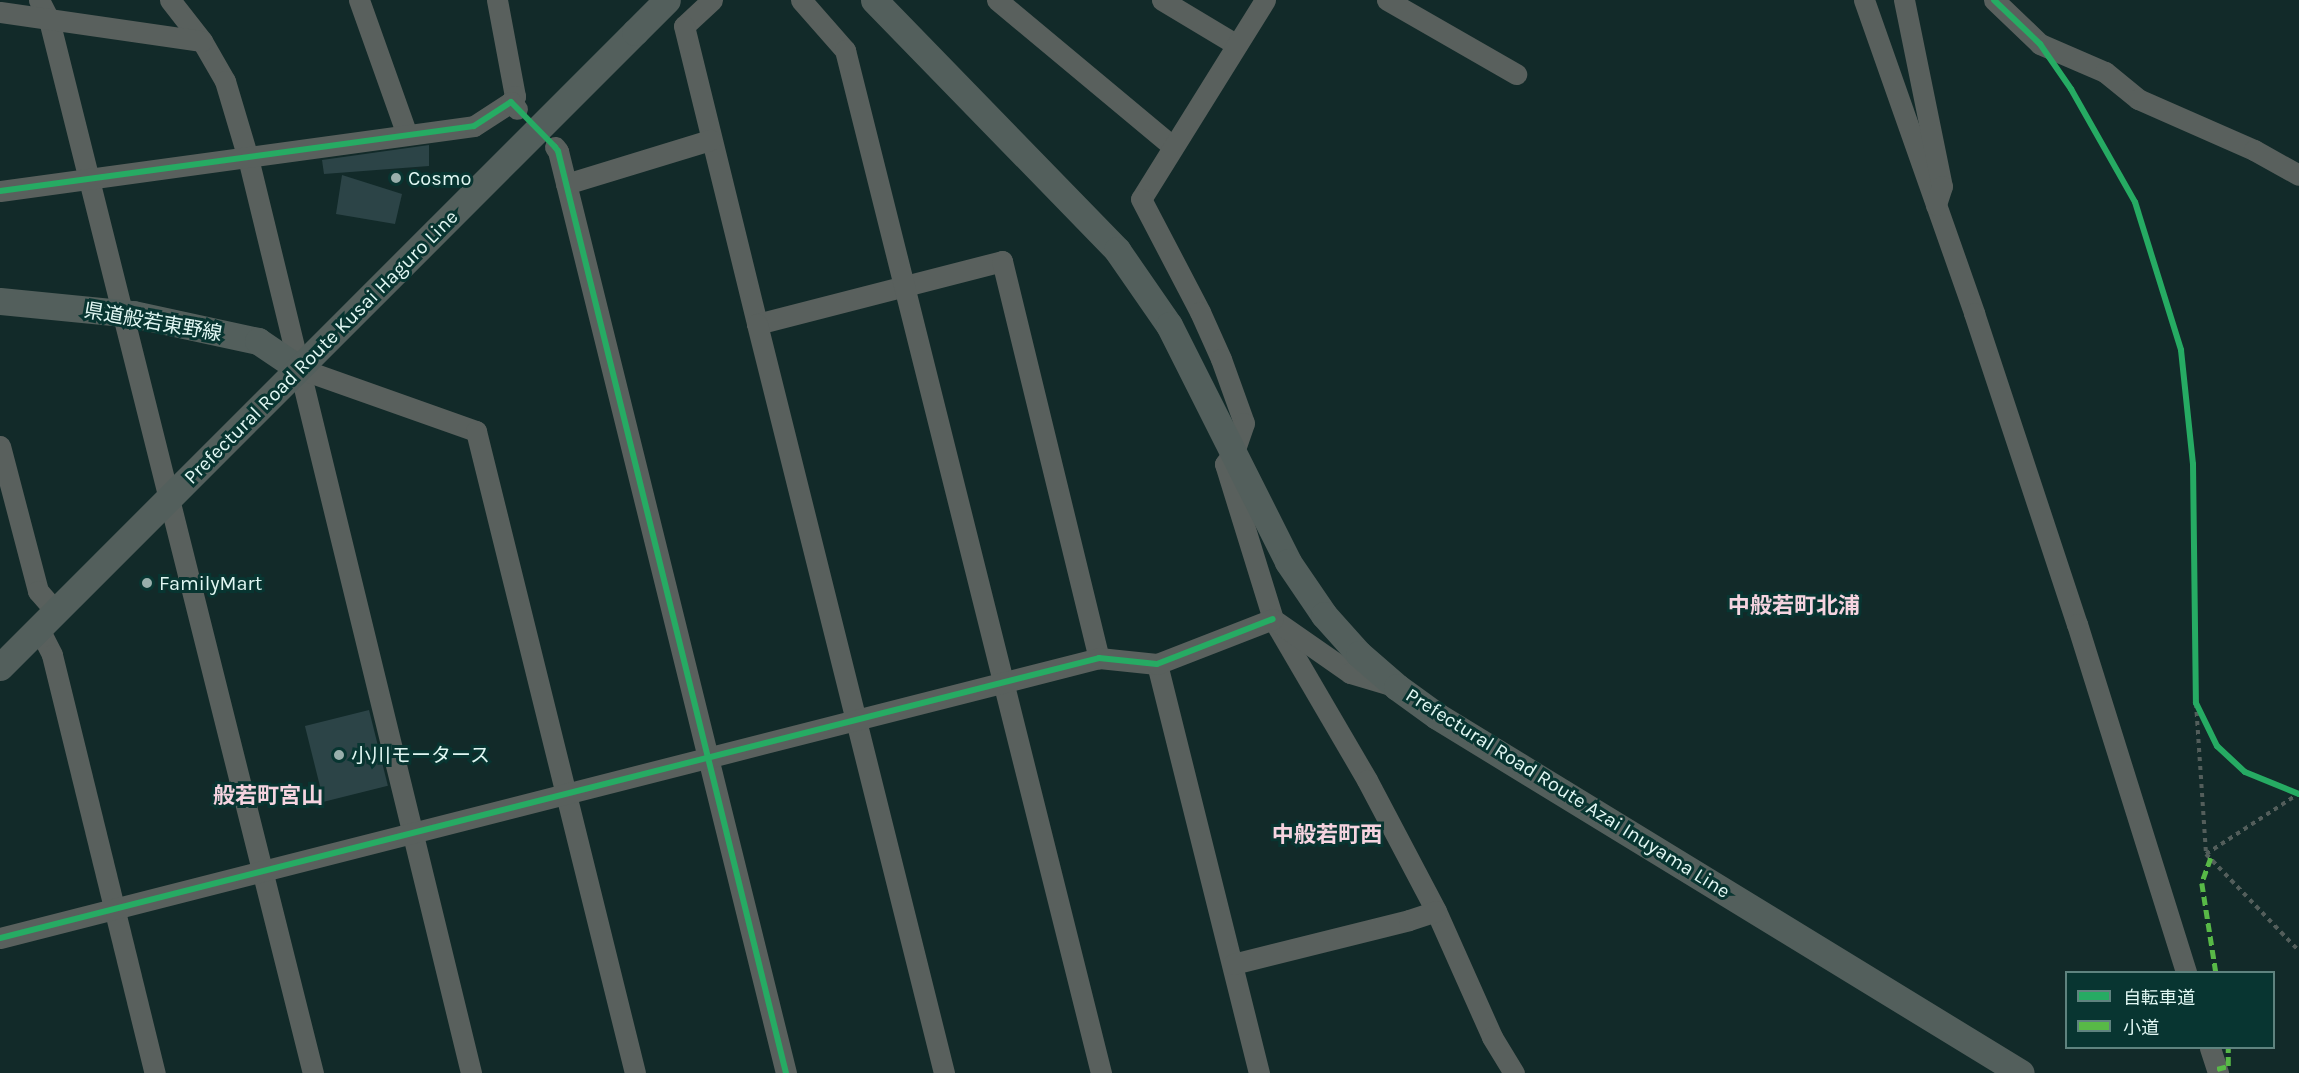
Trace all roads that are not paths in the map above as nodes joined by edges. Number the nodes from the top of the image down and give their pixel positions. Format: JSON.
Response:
{"nodes":[{"id":1,"x":39,"y":0,"type":"edge"},
{"id":2,"x":170,"y":0,"type":"edge"},
{"id":3,"x":359,"y":0,"type":"edge"},
{"id":4,"x":657,"y":0,"type":"edge"},
{"id":5,"x":667,"y":0,"type":"edge"},
{"id":6,"x":712,"y":0,"type":"edge"},
{"id":7,"x":801,"y":0,"type":"edge"},
{"id":8,"x":874,"y":0,"type":"edge"},
{"id":9,"x":997,"y":0,"type":"edge"},
{"id":10,"x":1162,"y":0,"type":"edge"},
{"id":11,"x":1265,"y":0,"type":"edge"},
{"id":12,"x":1387,"y":0,"type":"edge"},
{"id":13,"x":1864,"y":0,"type":"edge"},
{"id":14,"x":1994,"y":0,"type":"edge"},
{"id":15,"x":1907,"y":1,"type":"edge"},
{"id":16,"x":504,"y":5,"type":"edge"},
{"id":17,"x":0,"y":12,"type":"edge"},
{"id":18,"x":49,"y":20,"type":"junction"},
{"id":19,"x":684,"y":27,"type":"junction"},
{"id":20,"x":202,"y":41,"type":"junction"},
{"id":21,"x":1237,"y":45,"type":"junction"},
{"id":22,"x":1516,"y":74,"type":"dead end"},
{"id":23,"x":407,"y":135,"type":"junction"},
{"id":24,"x":710,"y":140,"type":"junction"},
{"id":25,"x":1172,"y":146,"type":"junction"},
{"id":26,"x":555,"y":147,"type":"dead end"},
{"id":27,"x":248,"y":158,"type":"junction"},
{"id":28,"x":2299,"y":175,"type":"edge"},
{"id":29,"x":89,"y":179,"type":"junction"},
{"id":30,"x":566,"y":184,"type":"junction"},
{"id":31,"x":0,"y":191,"type":"edge"},
{"id":32,"x":1935,"y":208,"type":"junction"},
{"id":33,"x":904,"y":285,"type":"junction"},
{"id":34,"x":0,"y":301,"type":"edge"},
{"id":35,"x":124,"y":313,"type":"junction"},
{"id":36,"x":758,"y":324,"type":"junction"},
{"id":37,"x":297,"y":368,"type":"junction"},
{"id":38,"x":0,"y":446,"type":"edge"},
{"id":39,"x":1234,"y":452,"type":"junction"},
{"id":40,"x":170,"y":497,"type":"junction"},
{"id":41,"x":1273,"y":619,"type":"junction"},
{"id":42,"x":47,"y":620,"type":"junction"},
{"id":43,"x":1099,"y":658,"type":"junction"},
{"id":44,"x":1157,"y":664,"type":"junction"},
{"id":45,"x":0,"y":668,"type":"edge"},
{"id":46,"x":1004,"y":682,"type":"junction"},
{"id":47,"x":1397,"y":687,"type":"junction"},
{"id":48,"x":856,"y":718,"type":"junction"},
{"id":49,"x":708,"y":757,"type":"junction"},
{"id":50,"x":564,"y":792,"type":"junction"},
{"id":51,"x":411,"y":831,"type":"junction"},
{"id":52,"x":263,"y":869,"type":"junction"},
{"id":53,"x":116,"y":908,"type":"junction"},
{"id":54,"x":1436,"y":911,"type":"junction"},
{"id":55,"x":0,"y":938,"type":"edge"},
{"id":56,"x":1233,"y":964,"type":"junction"},
{"id":57,"x":2186,"y":971,"type":"edge"},
{"id":58,"x":2211,"y":1049,"type":"edge"},
{"id":59,"x":155,"y":1073,"type":"edge"},
{"id":60,"x":313,"y":1073,"type":"edge"},
{"id":61,"x":471,"y":1073,"type":"edge"},
{"id":62,"x":635,"y":1073,"type":"edge"},
{"id":63,"x":786,"y":1073,"type":"edge"},
{"id":64,"x":944,"y":1073,"type":"edge"},
{"id":65,"x":1101,"y":1073,"type":"edge"},
{"id":66,"x":1259,"y":1073,"type":"edge"},
{"id":67,"x":1514,"y":1073,"type":"edge"},
{"id":68,"x":2021,"y":1073,"type":"edge"},
{"id":69,"x":2218,"y":1073,"type":"edge"}],
"edges":[{"from":1,"to":18,"type":"street"},
{"from":2,"to":20,"type":"street"},
{"from":3,"to":23,"type":"street"},
{"from":4,"to":19,"type":"street"},
{"from":5,"to":37,"type":"main road","name":"Prefectural Road Route Kusai Haguro Line","bridge":true},
{"from":6,"to":19,"type":"street"},
{"from":7,"to":33,"type":"street"},
{"from":8,"to":39,"type":"main road","name":"Prefectural Road Route Azai Inuyama Line"},
{"from":9,"to":25,"type":"street"},
{"from":10,"to":21,"type":"street"},
{"from":11,"to":21,"type":"street"},
{"from":12,"to":22,"type":"street"},
{"from":13,"to":32,"type":"street"},
{"from":14,"to":28,"type":"street"},
{"from":15,"to":32,"type":"street"},
{"from":16,"to":23,"type":"street"},
{"from":17,"to":18,"type":"street"},
{"from":18,"to":20,"type":"street"},
{"from":18,"to":29,"type":"street"},
{"from":19,"to":24,"type":"street"},
{"from":20,"to":27,"type":"street"},
{"from":21,"to":25,"type":"street"},
{"from":23,"to":27,"type":"street"},
{"from":24,"to":30,"type":"street"},
{"from":24,"to":36,"type":"street"},
{"from":25,"to":39,"type":"street"},
{"from":26,"to":30,"type":"street"},
{"from":27,"to":29,"type":"street"},
{"from":27,"to":37,"type":"street"},
{"from":29,"to":31,"type":"street"},
{"from":29,"to":35,"type":"street"},
{"from":30,"to":49,"type":"street"},
{"from":32,"to":57,"type":"street"},
{"from":33,"to":36,"type":"street"},
{"from":33,"to":43,"type":"street"},
{"from":33,"to":46,"type":"street"},
{"from":34,"to":35,"type":"main road","name":"県道般若東野線"},
{"from":35,"to":37,"type":"main road","name":"県道般若東野線"},
{"from":35,"to":40,"type":"street"},
{"from":36,"to":48,"type":"street"},
{"from":37,"to":40,"type":"main road","name":"Prefectural Road Route Kusai Haguro Line"},
{"from":37,"to":50,"type":"street"},
{"from":37,"to":51,"type":"street"},
{"from":38,"to":42,"type":"street"},
{"from":39,"to":41,"type":"street"},
{"from":39,"to":47,"type":"main road","name":"Prefectural Road Route Azai Inuyama Line"},
{"from":40,"to":42,"type":"main road","name":"Prefectural Road Route Kusai Haguro Line"},
{"from":40,"to":52,"type":"street"},
{"from":41,"to":44,"type":"street"},
{"from":41,"to":47,"type":"street"},
{"from":41,"to":54,"type":"street"},
{"from":42,"to":45,"type":"main road","name":"Prefectural Road Route Kusai Haguro Line"},
{"from":42,"to":53,"type":"street"},
{"from":43,"to":44,"type":"street"},
{"from":43,"to":46,"type":"street"},
{"from":44,"to":56,"type":"street"},
{"from":46,"to":48,"type":"street"},
{"from":46,"to":65,"type":"street"},
{"from":47,"to":68,"type":"main road","name":"Prefectural Road Route Azai Inuyama Line"},
{"from":48,"to":49,"type":"street"},
{"from":48,"to":64,"type":"street"},
{"from":49,"to":50,"type":"street"},
{"from":49,"to":63,"type":"street"},
{"from":50,"to":51,"type":"street"},
{"from":50,"to":62,"type":"street"},
{"from":51,"to":52,"type":"street"},
{"from":51,"to":61,"type":"street"},
{"from":52,"to":53,"type":"street"},
{"from":52,"to":60,"type":"street"},
{"from":53,"to":55,"type":"street"},
{"from":53,"to":59,"type":"street"},
{"from":54,"to":56,"type":"street"},
{"from":54,"to":67,"type":"street"},
{"from":56,"to":66,"type":"street"},
{"from":58,"to":69,"type":"street"}]}
